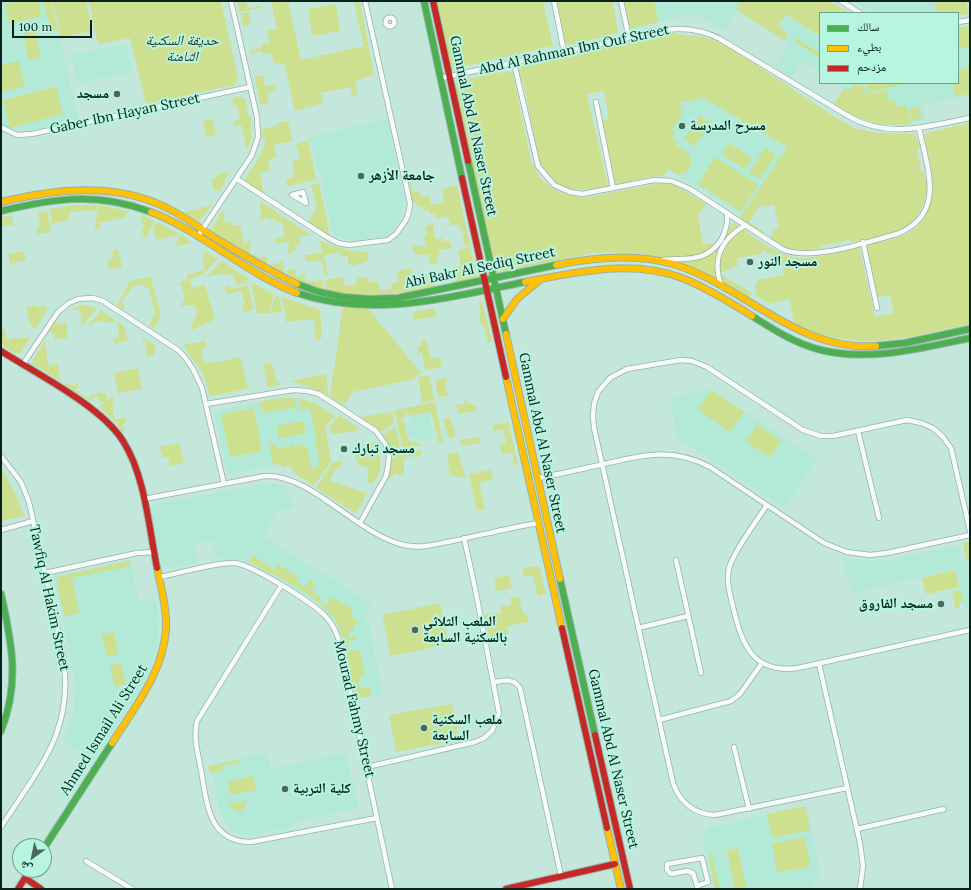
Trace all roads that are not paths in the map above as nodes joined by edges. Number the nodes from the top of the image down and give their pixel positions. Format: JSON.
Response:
{"nodes":[{"id":1,"x":232,"y":1,"type":"edge"},
{"id":2,"x":365,"y":1,"type":"edge"},
{"id":3,"x":424,"y":1,"type":"edge"},
{"id":4,"x":433,"y":1,"type":"edge"},
{"id":5,"x":554,"y":1,"type":"edge"},
{"id":6,"x":621,"y":1,"type":"edge"},
{"id":7,"x":841,"y":1,"type":"edge"},
{"id":8,"x":858,"y":12,"type":"edge"},
{"id":9,"x":970,"y":20,"type":"edge"},
{"id":10,"x":959,"y":22,"type":"edge"},
{"id":11,"x":629,"y":38,"type":"junction"},
{"id":12,"x":564,"y":52,"type":"junction"},
{"id":13,"x":514,"y":63,"type":"junction"},
{"id":14,"x":450,"y":76,"type":"junction"},
{"id":15,"x":441,"y":78,"type":"junction"},
{"id":16,"x":250,"y":87,"type":"junction"},
{"id":17,"x":596,"y":102,"type":"dead end"},
{"id":18,"x":970,"y":118,"type":"edge"},
{"id":19,"x":1,"y":127,"type":"edge"},
{"id":20,"x":919,"y":128,"type":"junction"},
{"id":21,"x":237,"y":179,"type":"junction"},
{"id":22,"x":613,"y":188,"type":"junction"},
{"id":23,"x":11,"y":199,"type":"junction"},
{"id":24,"x":1,"y":202,"type":"edge"},
{"id":25,"x":13,"y":208,"type":"junction"},
{"id":26,"x":1,"y":211,"type":"edge"},
{"id":27,"x":727,"y":213,"type":"junction"},
{"id":28,"x":746,"y":225,"type":"junction"},
{"id":29,"x":202,"y":230,"type":"junction"},
{"id":30,"x":198,"y":236,"type":"junction"},
{"id":31,"x":863,"y":242,"type":"junction"},
{"id":32,"x":652,"y":260,"type":"junction"},
{"id":33,"x":494,"y":278,"type":"junction"},
{"id":34,"x":542,"y":279,"type":"junction"},
{"id":35,"x":484,"y":280,"type":"junction"},
{"id":36,"x":460,"y":285,"type":"junction"},
{"id":37,"x":496,"y":287,"type":"junction"},
{"id":38,"x":723,"y":288,"type":"junction"},
{"id":39,"x":486,"y":289,"type":"junction"},
{"id":40,"x":462,"y":294,"type":"junction"},
{"id":41,"x":877,"y":308,"type":"dead end"},
{"id":42,"x":503,"y":319,"type":"junction"},
{"id":43,"x":777,"y":320,"type":"junction"},
{"id":44,"x":494,"y":321,"type":"junction"},
{"id":45,"x":772,"y":329,"type":"junction"},
{"id":46,"x":970,"y":329,"type":"edge"},
{"id":47,"x":970,"y":338,"type":"edge"},
{"id":48,"x":892,"y":345,"type":"junction"},
{"id":49,"x":1,"y":351,"type":"edge"},
{"id":50,"x":892,"y":354,"type":"junction"},
{"id":51,"x":23,"y":364,"type":"junction"},
{"id":52,"x":206,"y":404,"type":"junction"},
{"id":53,"x":858,"y":431,"type":"junction"},
{"id":54,"x":1,"y":456,"type":"edge"},
{"id":55,"x":602,"y":464,"type":"junction"},
{"id":56,"x":538,"y":478,"type":"junction"},
{"id":57,"x":224,"y":484,"type":"junction"},
{"id":58,"x":144,"y":499,"type":"junction"},
{"id":59,"x":767,"y":504,"type":"junction"},
{"id":60,"x":878,"y":518,"type":"dead end"},
{"id":61,"x":33,"y":521,"type":"junction"},
{"id":62,"x":360,"y":523,"type":"junction"},
{"id":63,"x":538,"y":523,"type":"junction"},
{"id":64,"x":1,"y":530,"type":"edge"},
{"id":65,"x":970,"y":531,"type":"edge"},
{"id":66,"x":970,"y":535,"type":"edge"},
{"id":67,"x":464,"y":538,"type":"junction"},
{"id":68,"x":154,"y":552,"type":"junction"},
{"id":69,"x":676,"y":560,"type":"dead end"},
{"id":70,"x":45,"y":573,"type":"junction"},
{"id":71,"x":160,"y":578,"type":"junction"},
{"id":72,"x":281,"y":586,"type":"junction"},
{"id":73,"x":1,"y":594,"type":"edge"},
{"id":74,"x":567,"y":609,"type":"junction"},
{"id":75,"x":558,"y":610,"type":"junction"},
{"id":76,"x":688,"y":616,"type":"junction"},
{"id":77,"x":638,"y":628,"type":"junction"},
{"id":78,"x":970,"y":630,"type":"edge"},
{"id":79,"x":762,"y":663,"type":"junction"},
{"id":80,"x":819,"y":664,"type":"junction"},
{"id":81,"x":701,"y":673,"type":"dead end"},
{"id":82,"x":494,"y":682,"type":"junction"},
{"id":83,"x":659,"y":720,"type":"junction"},
{"id":84,"x":1,"y":731,"type":"edge"},
{"id":85,"x":734,"y":747,"type":"dead end"},
{"id":86,"x":367,"y":767,"type":"junction"},
{"id":87,"x":847,"y":788,"type":"junction"},
{"id":88,"x":749,"y":809,"type":"junction"},
{"id":89,"x":944,"y":809,"type":"dead end"},
{"id":90,"x":377,"y":818,"type":"junction"},
{"id":91,"x":1,"y":827,"type":"edge"},
{"id":92,"x":856,"y":829,"type":"junction"},
{"id":93,"x":50,"y":838,"type":"edge"},
{"id":94,"x":86,"y":861,"type":"dead end"},
{"id":95,"x":615,"y":864,"type":"junction"},
{"id":96,"x":561,"y":876,"type":"junction"},
{"id":97,"x":25,"y":878,"type":"joint"},
{"id":98,"x":698,"y":887,"type":"edge"},
{"id":99,"x":18,"y":889,"type":"edge"},
{"id":100,"x":41,"y":889,"type":"edge"},
{"id":101,"x":132,"y":889,"type":"edge"},
{"id":102,"x":392,"y":889,"type":"edge"},
{"id":103,"x":506,"y":889,"type":"edge"},
{"id":104,"x":621,"y":889,"type":"edge"},
{"id":105,"x":630,"y":889,"type":"edge"},
{"id":106,"x":860,"y":889,"type":"edge"}],
"edges":[{"from":1,"to":16,"type":"street"},
{"from":2,"to":21,"type":"street"},
{"from":3,"to":15,"type":"main road","name":"Gammal Abd Al Naser Street"},
{"from":4,"to":14,"type":"main road","name":"Gammal Abd Al Naser Street"},
{"from":5,"to":12,"type":"street"},
{"from":6,"to":11,"type":"street"},
{"from":7,"to":8,"type":"street"},
{"from":9,"to":10,"type":"street"},
{"from":11,"to":12,"type":"street","name":"Abd Al Rahman Ibn Ouf Street"},
{"from":11,"to":20,"type":"street","name":"Abd Al Rahman Ibn Ouf Street"},
{"from":12,"to":13,"type":"street","name":"Abd Al Rahman Ibn Ouf Street"},
{"from":13,"to":14,"type":"street","name":"Abd Al Rahman Ibn Ouf Street"},
{"from":13,"to":22,"type":"street"},
{"from":14,"to":15,"type":"street","name":"Abd Al Rahman Ibn Ouf Street"},
{"from":14,"to":33,"type":"main road","name":"Gammal Abd Al Naser Street"},
{"from":15,"to":35,"type":"main road","name":"Gammal Abd Al Naser Street"},
{"from":16,"to":19,"type":"street","name":"Gaber Ibn Hayan Street"},
{"from":16,"to":21,"type":"street"},
{"from":17,"to":22,"type":"street"},
{"from":18,"to":20,"type":"street","name":"Abd Al Rahman Ibn Ouf Street"},
{"from":20,"to":31,"type":"street"},
{"from":21,"to":29,"type":"street"},
{"from":22,"to":27,"type":"street"},
{"from":23,"to":24,"type":"main road","name":"Abi Bakr Al Sediq Street"},
{"from":23,"to":25,"type":"main road"},
{"from":23,"to":29,"type":"main road","name":"Abi Bakr Al Sediq Street"},
{"from":25,"to":26,"type":"main road","name":"Abi Bakr Al Sediq Street"},
{"from":25,"to":30,"type":"main road","name":"Abi Bakr Al Sediq Street"},
{"from":27,"to":28,"type":"street"},
{"from":27,"to":32,"type":"street"},
{"from":28,"to":31,"type":"street"},
{"from":28,"to":38,"type":"street"},
{"from":29,"to":30,"type":"street"},
{"from":29,"to":36,"type":"main road","name":"Abi Bakr Al Sediq Street"},
{"from":30,"to":40,"type":"main road","name":"Abi Bakr Al Sediq Street"},
{"from":31,"to":41,"type":"street"},
{"from":32,"to":33,"type":"main road","name":"Abi Bakr Al Sediq Street"},
{"from":32,"to":38,"type":"main road","name":"Abi Bakr Al Sediq Street"},
{"from":33,"to":35,"type":"main road","name":"Abi Bakr Al Sediq Street"},
{"from":33,"to":37,"type":"main road","name":"Gammal Abd Al Naser Street"},
{"from":34,"to":37,"type":"main road","name":"Abi Bakr Al Sediq Street"},
{"from":34,"to":42,"type":"main road"},
{"from":34,"to":45,"type":"main road","name":"Abi Bakr Al Sediq Street"},
{"from":35,"to":36,"type":"main road","name":"Abi Bakr Al Sediq Street"},
{"from":35,"to":39,"type":"main road","name":"Gammal Abd Al Naser Street"},
{"from":36,"to":40,"type":"main road"},
{"from":37,"to":39,"type":"main road","name":"Abi Bakr Al Sediq Street"},
{"from":37,"to":42,"type":"main road","name":"Gammal Abd Al Naser Street"},
{"from":38,"to":43,"type":"main road","name":"Abi Bakr Al Sediq Street"},
{"from":39,"to":40,"type":"main road","name":"Abi Bakr Al Sediq Street"},
{"from":39,"to":44,"type":"main road","name":"Gammal Abd Al Naser Street"},
{"from":42,"to":44,"type":"main road"},
{"from":42,"to":56,"type":"main road","name":"Gammal Abd Al Naser Street"},
{"from":43,"to":45,"type":"main road"},
{"from":43,"to":48,"type":"main road","name":"Abi Bakr Al Sediq Street"},
{"from":44,"to":63,"type":"main road","name":"Gammal Abd Al Naser Street"},
{"from":45,"to":50,"type":"main road","name":"Abi Bakr Al Sediq Street"},
{"from":46,"to":48,"type":"main road","name":"Abi Bakr Al Sediq Street"},
{"from":47,"to":50,"type":"main road","name":"Abi Bakr Al Sediq Street"},
{"from":48,"to":50,"type":"main road"},
{"from":49,"to":51,"type":"main road","name":"Ahmed Ismail Ali Street"},
{"from":51,"to":52,"type":"street"},
{"from":51,"to":58,"type":"main road","name":"Ahmed Ismail Ali Street"},
{"from":52,"to":57,"type":"street"},
{"from":52,"to":62,"type":"street"},
{"from":53,"to":55,"type":"street"},
{"from":53,"to":60,"type":"street"},
{"from":53,"to":65,"type":"street"},
{"from":54,"to":61,"type":"street","name":"Tawfiq Al Hakim Street"},
{"from":55,"to":56,"type":"street"},
{"from":55,"to":59,"type":"street"},
{"from":55,"to":77,"type":"street"},
{"from":56,"to":74,"type":"main road","name":"Gammal Abd Al Naser Street"},
{"from":57,"to":58,"type":"street"},
{"from":57,"to":62,"type":"street"},
{"from":58,"to":68,"type":"main road","name":"Ahmed Ismail Ali Street"},
{"from":59,"to":66,"type":"street"},
{"from":59,"to":79,"type":"street"},
{"from":61,"to":64,"type":"street"},
{"from":61,"to":70,"type":"street","name":"Tawfiq Al Hakim Street"},
{"from":62,"to":67,"type":"street"},
{"from":63,"to":67,"type":"street"},
{"from":63,"to":75,"type":"main road","name":"Gammal Abd Al Naser Street"},
{"from":67,"to":82,"type":"street"},
{"from":68,"to":70,"type":"street"},
{"from":68,"to":71,"type":"main road","name":"Ahmed Ismail Ali Street"},
{"from":69,"to":76,"type":"street"},
{"from":70,"to":91,"type":"street","name":"Tawfiq Al Hakim Street"},
{"from":71,"to":72,"type":"street","name":"Mourad Fahmy Street"},
{"from":71,"to":93,"type":"main road","name":"Ahmed Ismail Ali Street"},
{"from":72,"to":86,"type":"street","name":"Mourad Fahmy Street"},
{"from":72,"to":90,"type":"street"},
{"from":73,"to":84,"type":"main road"},
{"from":74,"to":75,"type":"main road"},
{"from":74,"to":105,"type":"main road","name":"Gammal Abd Al Naser Street"},
{"from":75,"to":95,"type":"main road","name":"Gammal Abd Al Naser Street"},
{"from":76,"to":77,"type":"street"},
{"from":76,"to":81,"type":"street"},
{"from":77,"to":83,"type":"street"},
{"from":78,"to":80,"type":"street"},
{"from":79,"to":80,"type":"street"},
{"from":79,"to":83,"type":"street"},
{"from":80,"to":87,"type":"street"},
{"from":82,"to":86,"type":"street"},
{"from":82,"to":96,"type":"street"},
{"from":83,"to":88,"type":"street"},
{"from":85,"to":88,"type":"street"},
{"from":86,"to":90,"type":"street","name":"Mourad Fahmy Street"},
{"from":87,"to":88,"type":"street"},
{"from":87,"to":92,"type":"street"},
{"from":89,"to":92,"type":"street"},
{"from":90,"to":102,"type":"street","name":"Mourad Fahmy Street"},
{"from":92,"to":106,"type":"street"},
{"from":94,"to":101,"type":"street"},
{"from":95,"to":96,"type":"main road"},
{"from":95,"to":104,"type":"main road","name":"Gammal Abd Al Naser Street"},
{"from":96,"to":103,"type":"main road"},
{"from":97,"to":99,"type":"main road"},
{"from":97,"to":100,"type":"main road"},
{"from":98,"to":98,"type":"street"}]}
